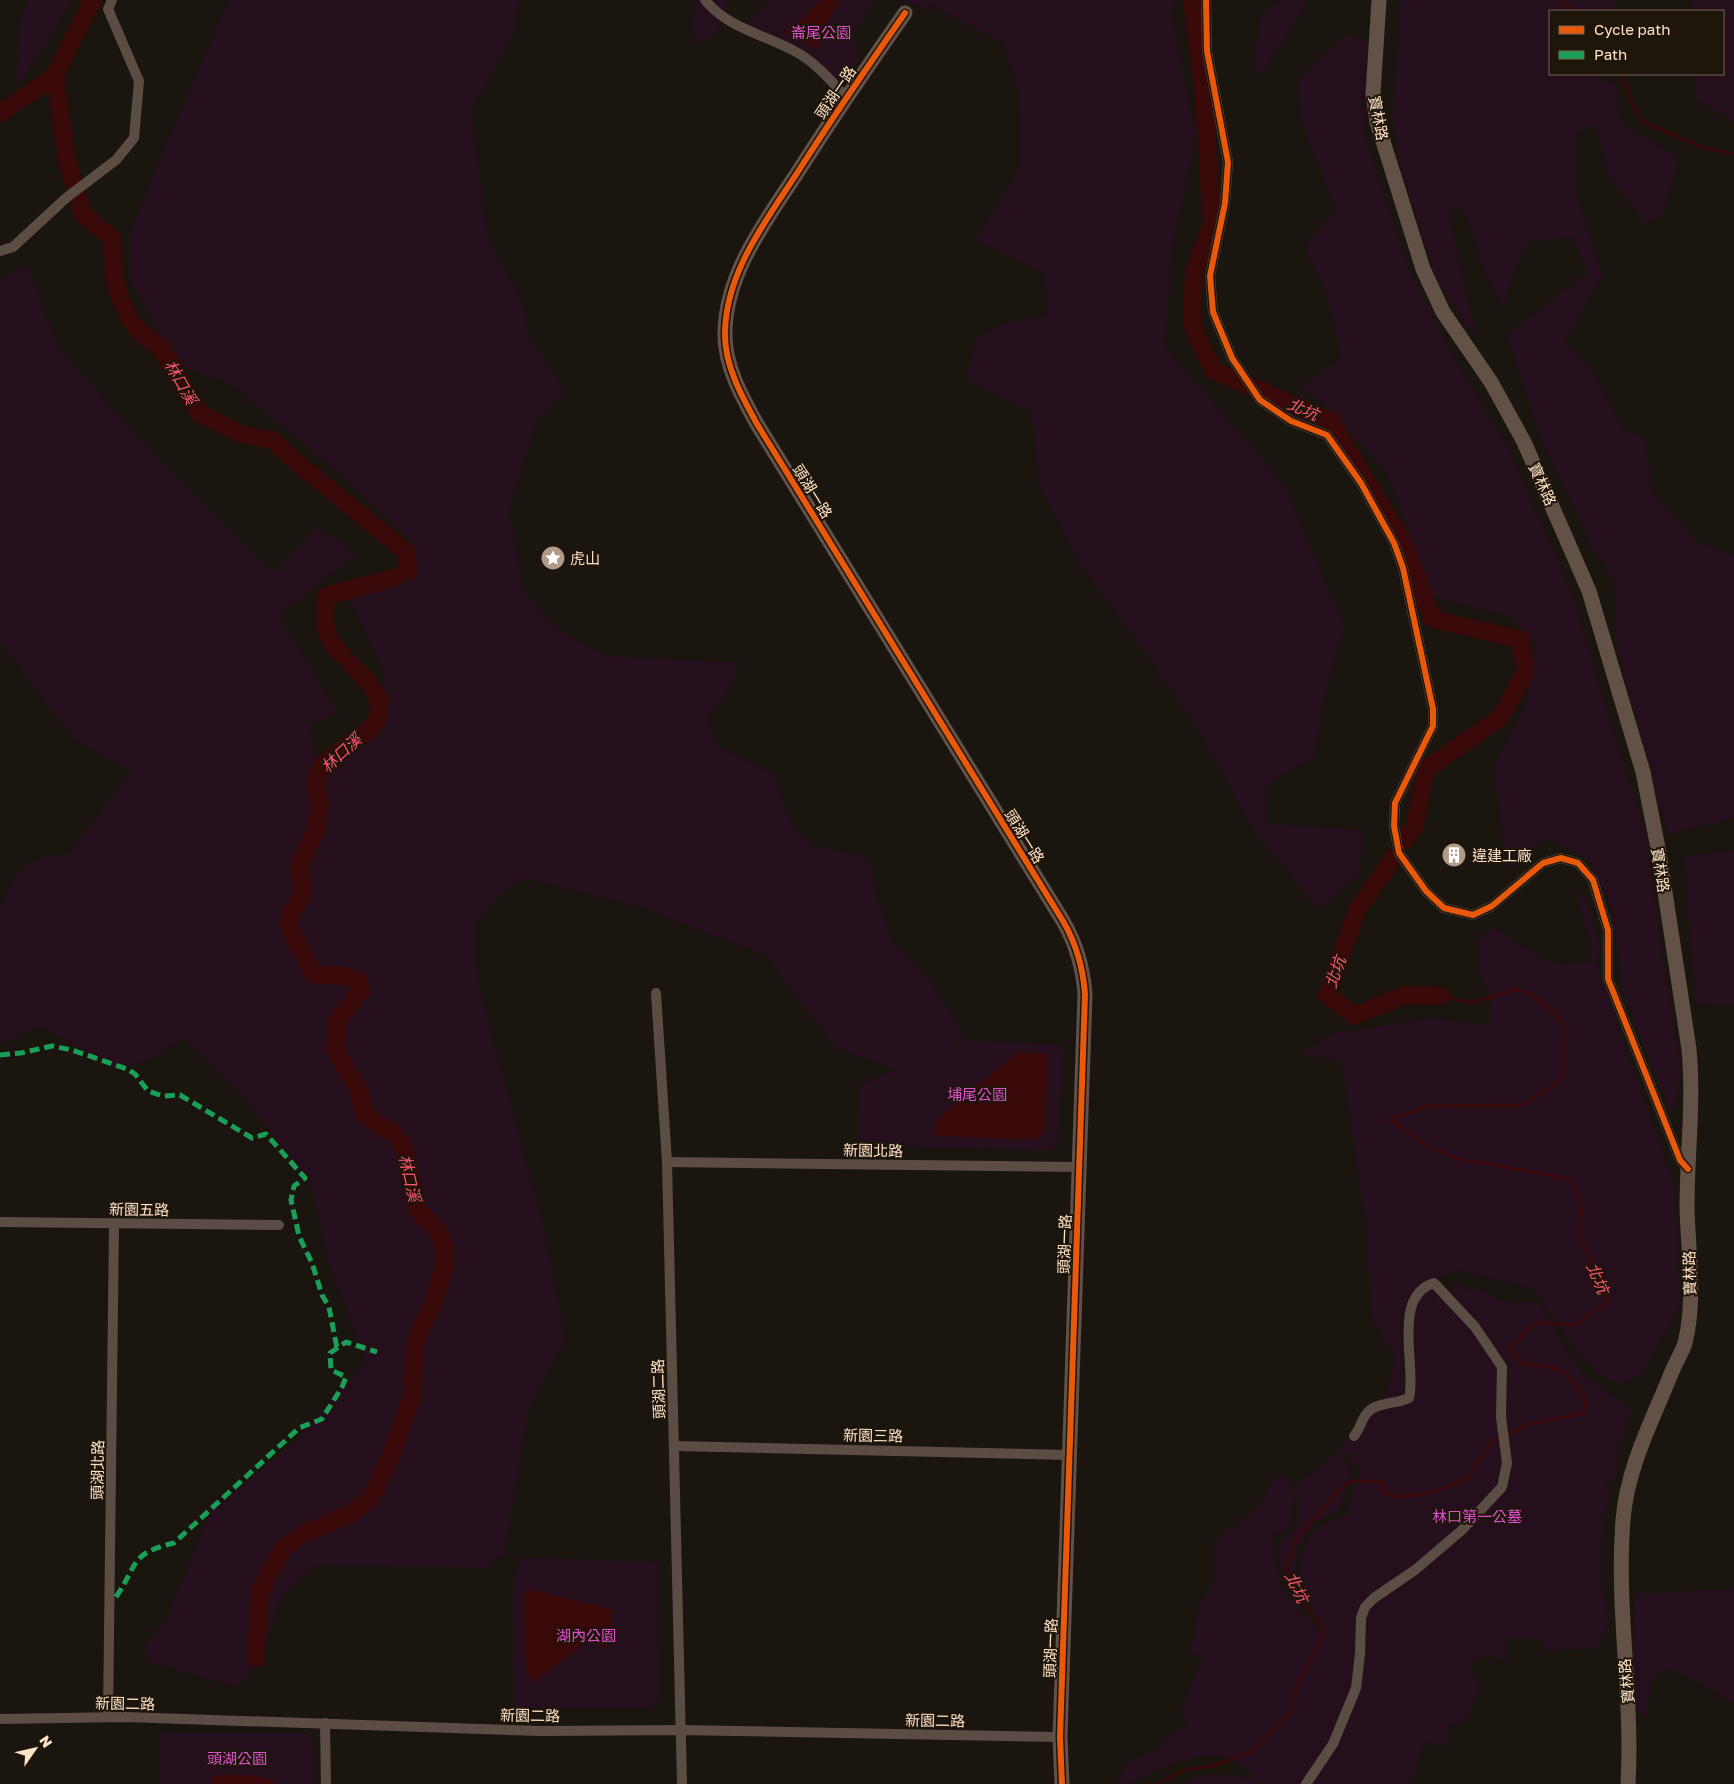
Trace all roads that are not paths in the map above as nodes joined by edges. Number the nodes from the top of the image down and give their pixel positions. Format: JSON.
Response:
{"nodes":[{"id":1,"x":112,"y":0,"type":"edge"},
{"id":2,"x":705,"y":0,"type":"edge"},
{"id":3,"x":1206,"y":0,"type":"edge"},
{"id":4,"x":1379,"y":0,"type":"edge"},
{"id":5,"x":905,"y":13,"type":"dead end"},
{"id":6,"x":846,"y":97,"type":"junction"},
{"id":7,"x":0,"y":251,"type":"edge"},
{"id":8,"x":656,"y":993,"type":"dead end"},
{"id":9,"x":666,"y":1162,"type":"junction"},
{"id":10,"x":1079,"y":1167,"type":"junction"},
{"id":11,"x":1688,"y":1169,"type":"junction"},
{"id":12,"x":0,"y":1222,"type":"edge"},
{"id":13,"x":114,"y":1224,"type":"junction"},
{"id":14,"x":279,"y":1225,"type":"dead end"},
{"id":15,"x":1354,"y":1436,"type":"dead end"},
{"id":16,"x":675,"y":1446,"type":"junction"},
{"id":17,"x":1069,"y":1455,"type":"junction"},
{"id":18,"x":108,"y":1717,"type":"junction"},
{"id":19,"x":0,"y":1719,"type":"edge"},
{"id":20,"x":325,"y":1723,"type":"junction"},
{"id":21,"x":681,"y":1730,"type":"junction"},
{"id":22,"x":1060,"y":1737,"type":"junction"},
{"id":23,"x":326,"y":1784,"type":"edge"},
{"id":24,"x":682,"y":1784,"type":"edge"},
{"id":25,"x":1062,"y":1784,"type":"edge"},
{"id":26,"x":1306,"y":1784,"type":"edge"},
{"id":27,"x":1628,"y":1784,"type":"edge"}],
"edges":[{"from":1,"to":7,"type":"street"},
{"from":2,"to":6,"type":"street"},
{"from":3,"to":11,"type":"street"},
{"from":4,"to":11,"type":"street","name":"寶林路"},
{"from":5,"to":6,"type":"street","name":"頭湖一路"},
{"from":6,"to":10,"type":"street","name":"頭湖一路"},
{"from":8,"to":9,"type":"street","name":"頭湖二路"},
{"from":9,"to":10,"type":"street","name":"新園北路"},
{"from":9,"to":16,"type":"street","name":"頭湖二路"},
{"from":10,"to":17,"type":"street","name":"頭湖一路"},
{"from":11,"to":27,"type":"street","name":"寶林路"},
{"from":12,"to":13,"type":"street","name":"新園五路"},
{"from":13,"to":14,"type":"street","name":"新園五路"},
{"from":13,"to":18,"type":"street","name":"頭湖北路"},
{"from":15,"to":26,"type":"street"},
{"from":16,"to":17,"type":"street","name":"新園三路"},
{"from":16,"to":21,"type":"street","name":"頭湖二路"},
{"from":17,"to":22,"type":"street","name":"頭湖一路"},
{"from":18,"to":19,"type":"street","name":"新園二路"},
{"from":18,"to":20,"type":"street","name":"新園二路"},
{"from":20,"to":21,"type":"street","name":"新園二路"},
{"from":20,"to":23,"type":"street"},
{"from":21,"to":22,"type":"street","name":"新園二路"},
{"from":21,"to":24,"type":"street","name":"頭湖二路"},
{"from":22,"to":25,"type":"street","name":"頭湖一路"}]}
